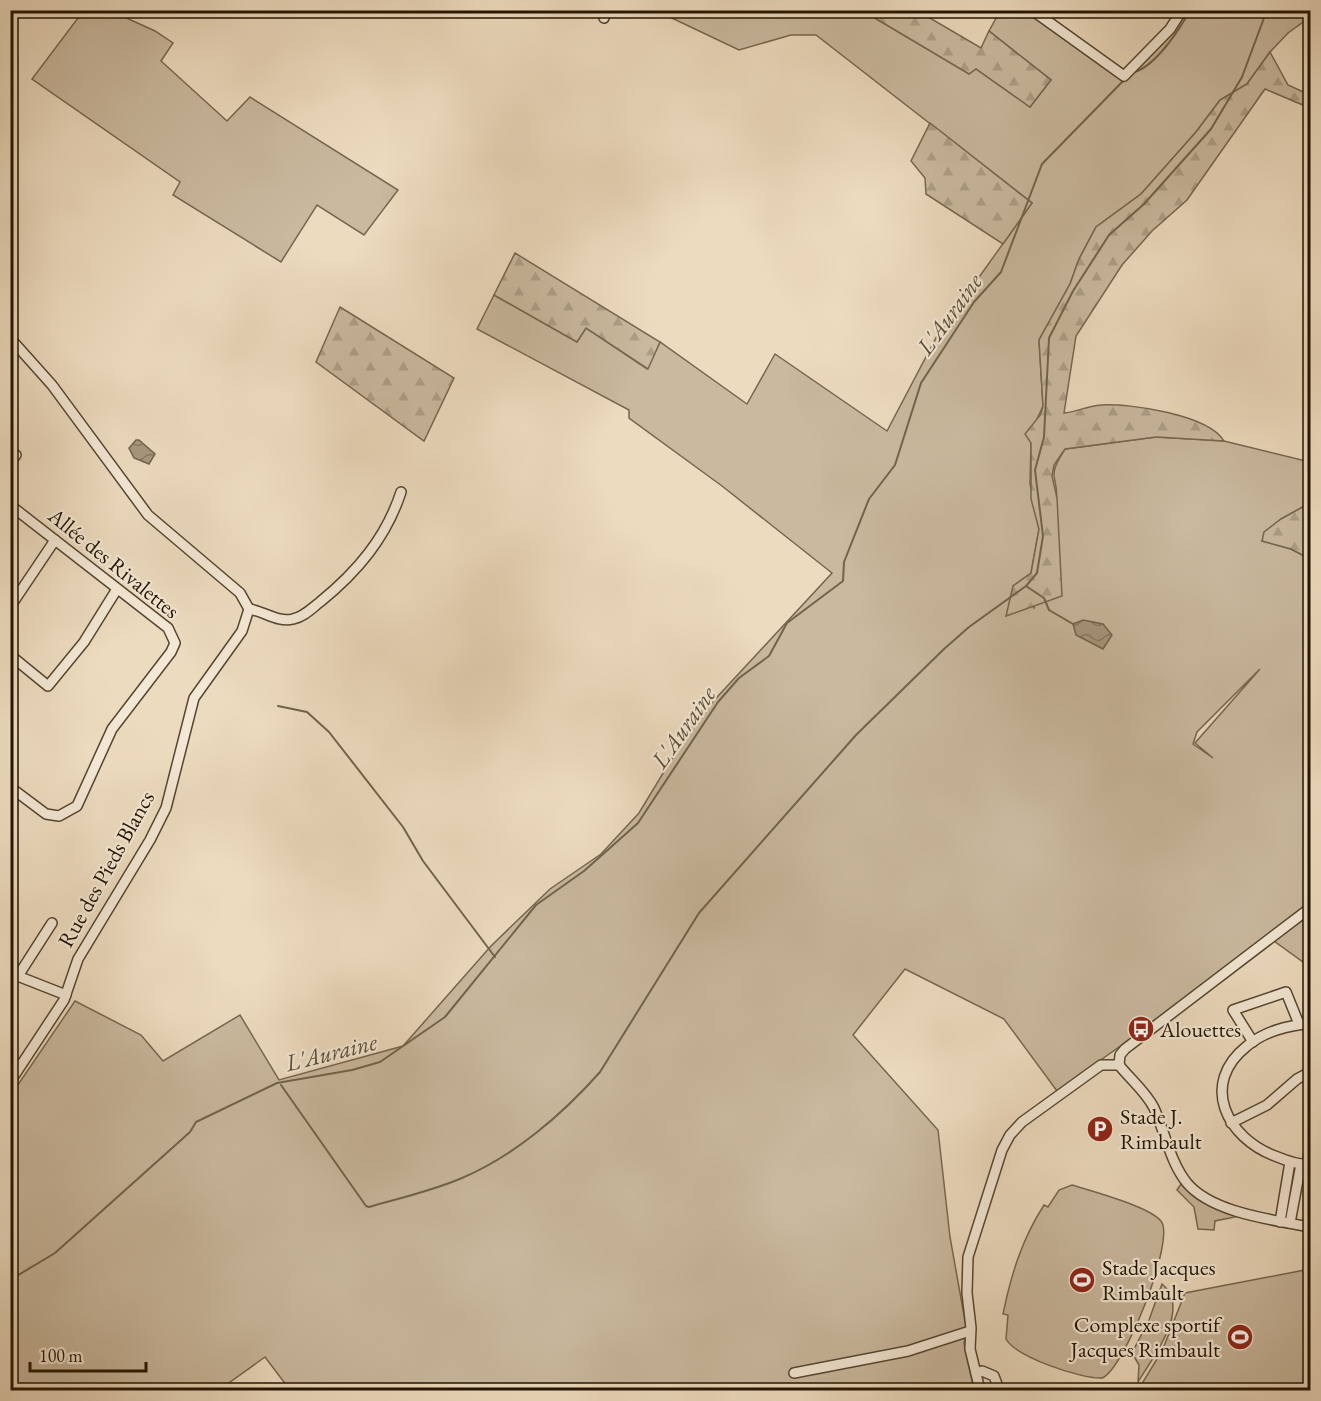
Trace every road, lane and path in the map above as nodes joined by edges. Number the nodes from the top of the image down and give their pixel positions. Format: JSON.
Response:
{"nodes":[{"id":1,"x":1032,"y":10,"type":"edge"},
{"id":2,"x":1182,"y":10,"type":"edge"},
{"id":3,"x":10,"y":338,"type":"edge"},
{"id":4,"x":10,"y":451,"type":"edge"},
{"id":5,"x":10,"y":462,"type":"edge"},
{"id":6,"x":401,"y":492,"type":"dead end"},
{"id":7,"x":10,"y":505,"type":"edge"},
{"id":8,"x":55,"y":540,"type":"junction"},
{"id":9,"x":117,"y":589,"type":"junction"},
{"id":10,"x":10,"y":607,"type":"edge"},
{"id":11,"x":249,"y":609,"type":"junction"},
{"id":12,"x":10,"y":655,"type":"edge"},
{"id":13,"x":10,"y":787,"type":"edge"},
{"id":14,"x":1311,"y":908,"type":"edge"},
{"id":15,"x":52,"y":923,"type":"dead end"},
{"id":16,"x":14,"y":975,"type":"edge"},
{"id":17,"x":66,"y":995,"type":"junction"},
{"id":18,"x":1311,"y":1023,"type":"edge"},
{"id":19,"x":1299,"y":1024,"type":"junction"},
{"id":20,"x":1253,"y":1042,"type":"junction"},
{"id":21,"x":1119,"y":1065,"type":"junction"},
{"id":22,"x":1311,"y":1072,"type":"edge"},
{"id":23,"x":10,"y":1082,"type":"edge"},
{"id":24,"x":1231,"y":1123,"type":"junction"},
{"id":25,"x":1311,"y":1147,"type":"edge"},
{"id":26,"x":1290,"y":1162,"type":"junction"},
{"id":27,"x":1306,"y":1165,"type":"edge"},
{"id":28,"x":1285,"y":1223,"type":"junction"},
{"id":29,"x":1311,"y":1227,"type":"edge"},
{"id":30,"x":970,"y":1331,"type":"junction"},
{"id":31,"x":794,"y":1373,"type":"dead end"},
{"id":32,"x":976,"y":1373,"type":"junction"},
{"id":33,"x":980,"y":1390,"type":"edge"},
{"id":34,"x":996,"y":1390,"type":"edge"}],
"edges":[{"from":1,"to":2,"type":"street"},
{"from":3,"to":11,"type":"street"},
{"from":4,"to":5,"type":"street"},
{"from":6,"to":11,"type":"street"},
{"from":7,"to":8,"type":"street","name":"Allée des Rivalettes"},
{"from":8,"to":9,"type":"street","name":"Allée des Rivalettes"},
{"from":8,"to":10,"type":"street"},
{"from":9,"to":12,"type":"street"},
{"from":9,"to":13,"type":"street","name":"Allée des Rivalettes"},
{"from":11,"to":17,"type":"street","name":"Rue des Pieds Blancs"},
{"from":14,"to":21,"type":"street"},
{"from":15,"to":16,"type":"street"},
{"from":16,"to":17,"type":"street"},
{"from":17,"to":23,"type":"street","name":"Rue des Pieds Blancs"},
{"from":18,"to":19,"type":"street"},
{"from":19,"to":20,"type":"street"},
{"from":19,"to":20,"type":"street"},
{"from":20,"to":24,"type":"street"},
{"from":21,"to":28,"type":"street"},
{"from":21,"to":30,"type":"street"},
{"from":22,"to":24,"type":"street"},
{"from":24,"to":26,"type":"street"},
{"from":25,"to":27,"type":"street"},
{"from":26,"to":27,"type":"street"},
{"from":26,"to":28,"type":"street"},
{"from":27,"to":28,"type":"street"},
{"from":28,"to":29,"type":"street"},
{"from":30,"to":31,"type":"street"},
{"from":30,"to":32,"type":"street"},
{"from":32,"to":33,"type":"street"},
{"from":32,"to":34,"type":"street"}]}
